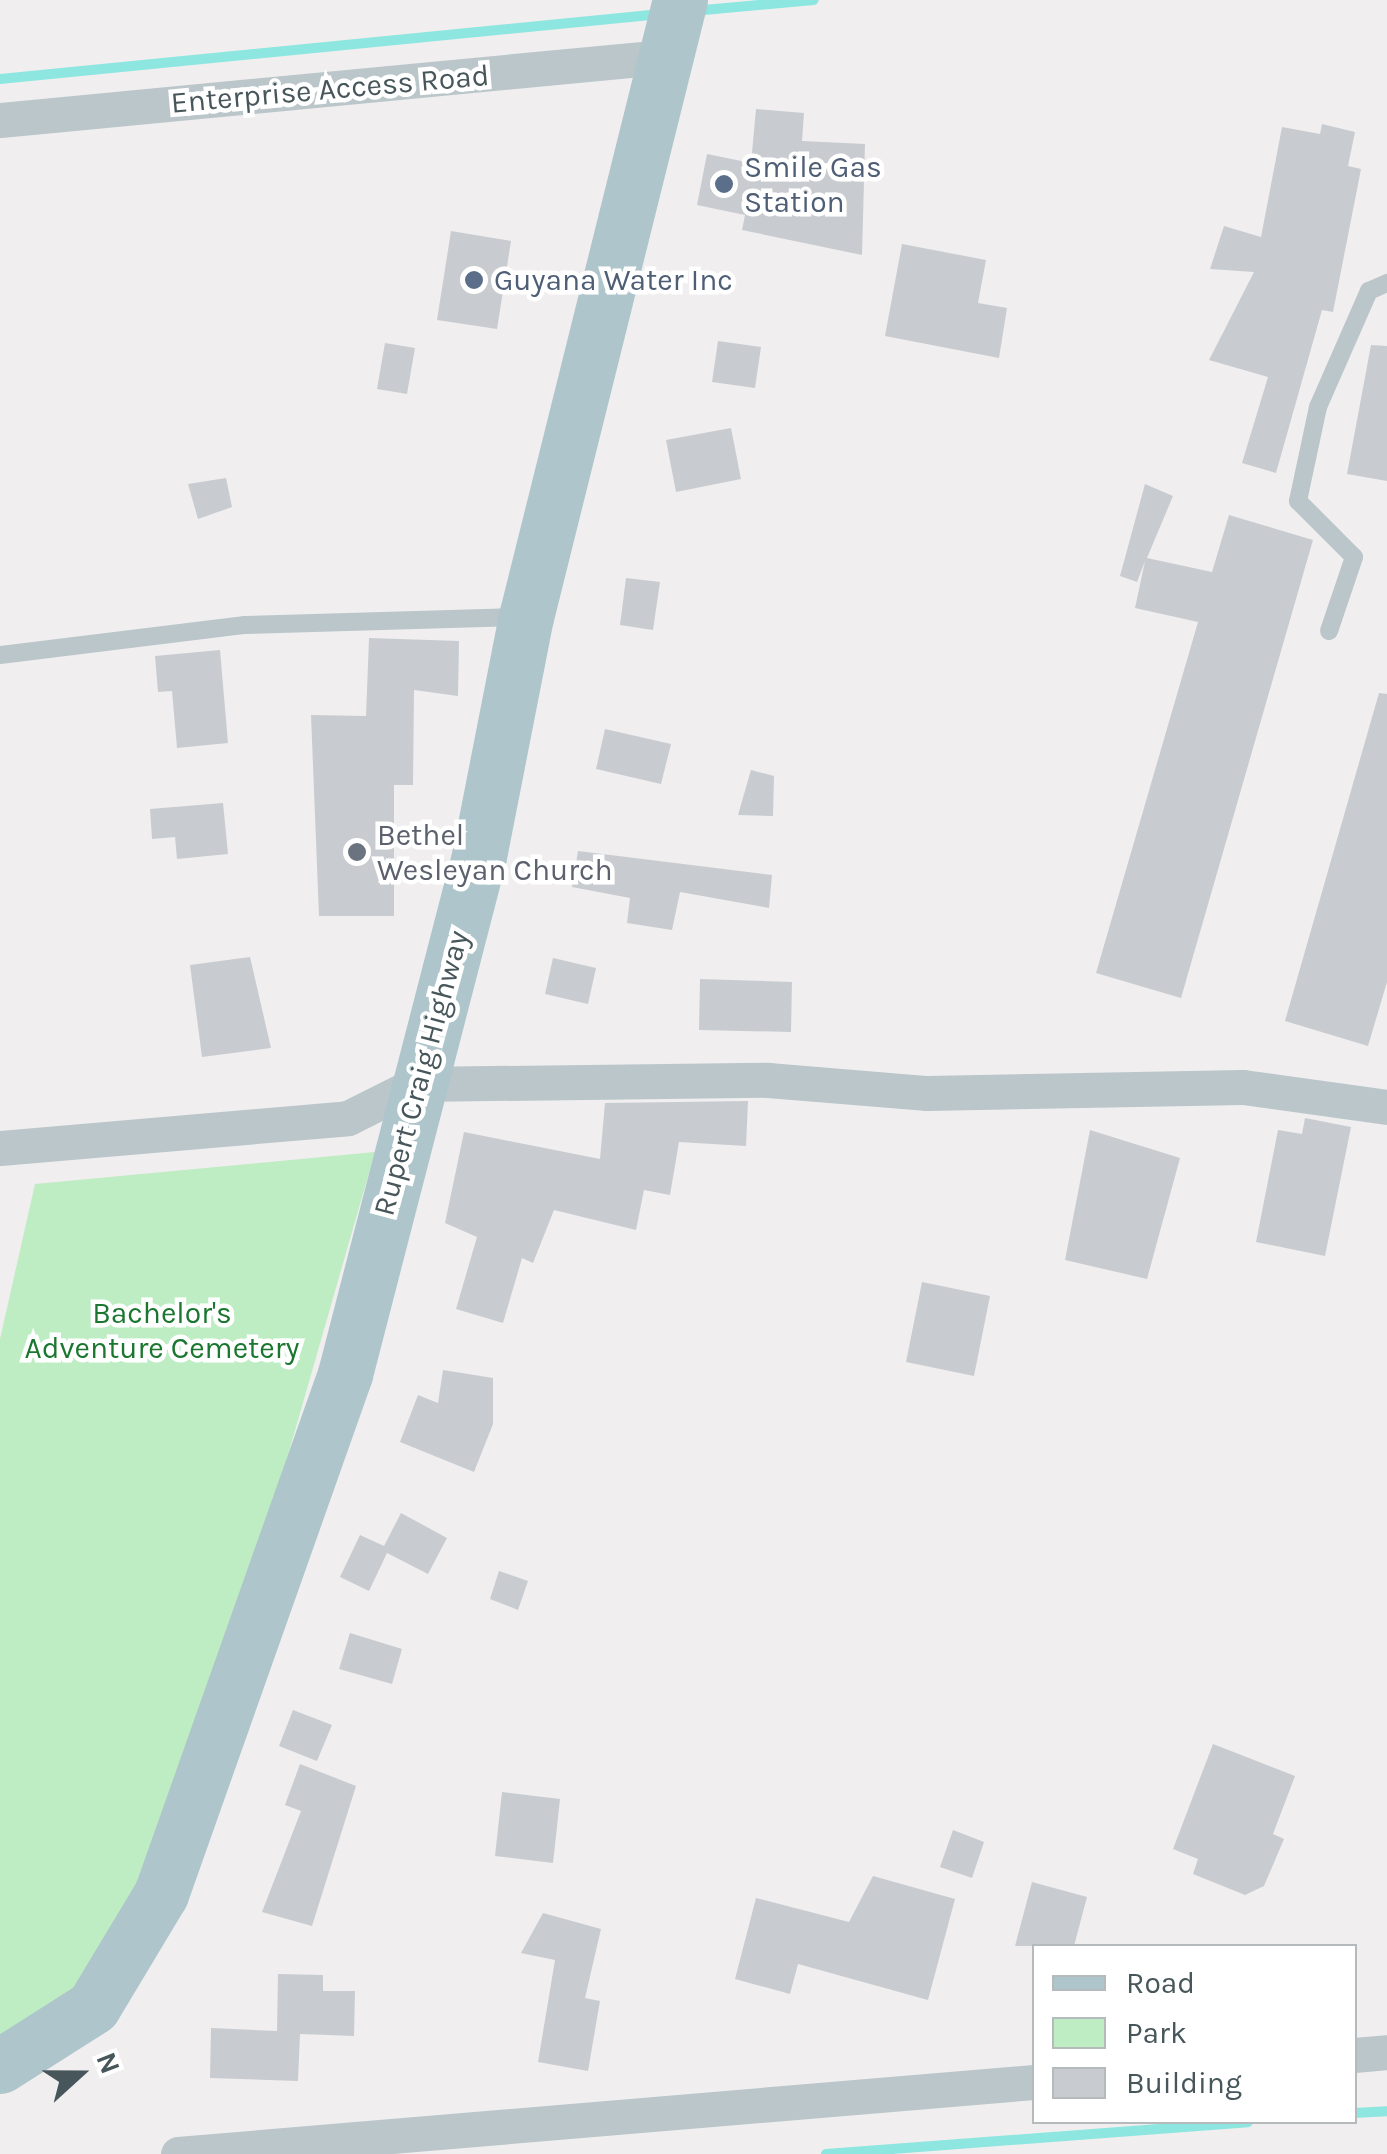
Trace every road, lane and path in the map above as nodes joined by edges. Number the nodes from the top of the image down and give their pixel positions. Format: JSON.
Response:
{"nodes":[{"id":1,"x":680,"y":0,"type":"edge"},
{"id":2,"x":661,"y":57,"type":"junction"},
{"id":3,"x":0,"y":120,"type":"edge"},
{"id":4,"x":1387,"y":283,"type":"edge"},
{"id":5,"x":526,"y":617,"type":"junction"},
{"id":6,"x":1329,"y":631,"type":"dead end"},
{"id":7,"x":0,"y":655,"type":"edge"},
{"id":8,"x":416,"y":1084,"type":"junction"},
{"id":9,"x":1387,"y":1108,"type":"edge"},
{"id":10,"x":0,"y":1148,"type":"edge"},
{"id":11,"x":1387,"y":2052,"type":"edge"},
{"id":12,"x":1357,"y":2054,"type":"edge"},
{"id":13,"x":0,"y":2066,"type":"edge"},
{"id":14,"x":1032,"y":2082,"type":"edge"},
{"id":15,"x":178,"y":2154,"type":"edge"}],
"edges":[{"from":1,"to":2,"type":"main road","name":"Rupert Craig Highway"},
{"from":2,"to":3,"type":"street","name":"Enterprise Access Road"},
{"from":2,"to":5,"type":"main road","name":"Rupert Craig Highway"},
{"from":4,"to":6,"type":"lane"},
{"from":5,"to":7,"type":"lane"},
{"from":5,"to":8,"type":"main road","name":"Rupert Craig Highway"},
{"from":8,"to":9,"type":"street"},
{"from":8,"to":10,"type":"street"},
{"from":8,"to":13,"type":"main road","name":"Rupert Craig Highway"},
{"from":11,"to":12,"type":"street"},
{"from":14,"to":15,"type":"street"}]}
